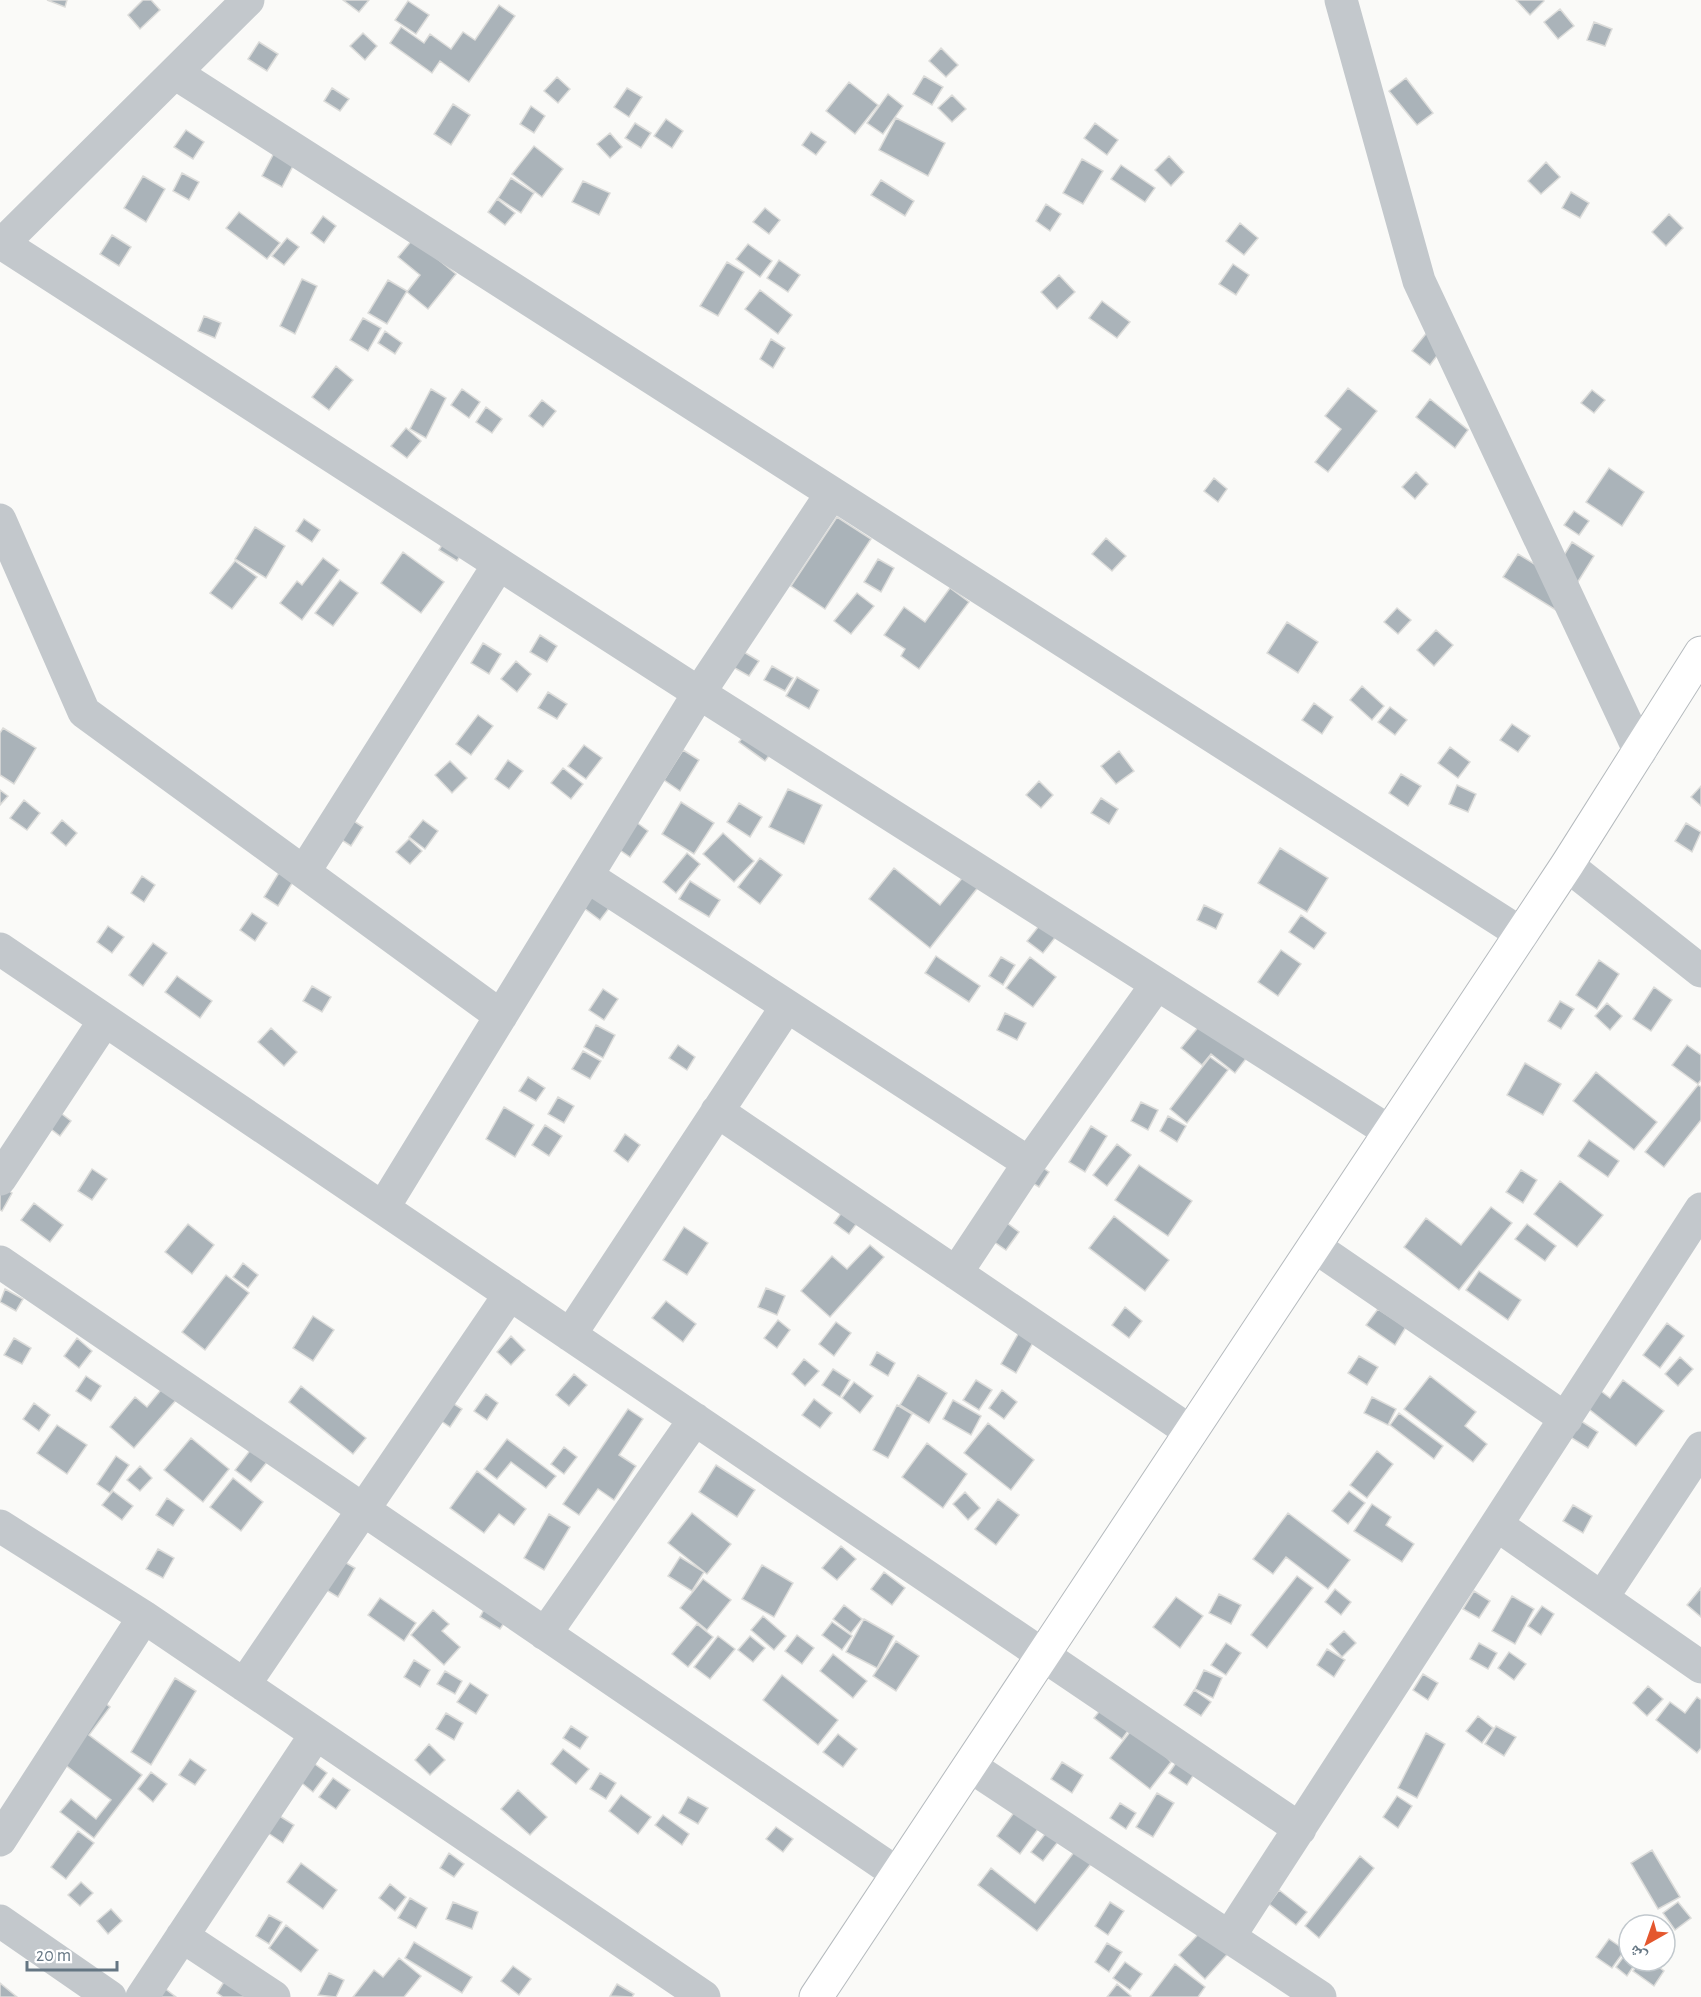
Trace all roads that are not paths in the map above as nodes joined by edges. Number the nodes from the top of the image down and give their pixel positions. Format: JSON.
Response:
{"nodes":[{"id":1,"x":248,"y":0,"type":"edge"},
{"id":2,"x":1341,"y":0,"type":"edge"},
{"id":3,"x":175,"y":73,"type":"junction"},
{"id":4,"x":1,"y":242,"type":"edge"},
{"id":5,"x":832,"y":493,"type":"junction"},
{"id":6,"x":0,"y":520,"type":"edge"},
{"id":7,"x":499,"y":564,"type":"junction"},
{"id":8,"x":1696,"y":673,"type":"edge"},
{"id":9,"x":699,"y":693,"type":"junction"},
{"id":10,"x":1640,"y":752,"type":"junction"},
{"id":11,"x":1567,"y":865,"type":"junction"},
{"id":12,"x":304,"y":872,"type":"junction"},
{"id":13,"x":587,"y":876,"type":"junction"},
{"id":14,"x":1522,"y":934,"type":"junction"},
{"id":15,"x":0,"y":949,"type":"edge"},
{"id":16,"x":1701,"y":971,"type":"edge"},
{"id":17,"x":1157,"y":984,"type":"junction"},
{"id":18,"x":787,"y":1006,"type":"junction"},
{"id":19,"x":501,"y":1016,"type":"junction"},
{"id":20,"x":105,"y":1020,"type":"junction"},
{"id":21,"x":717,"y":1112,"type":"junction"},
{"id":22,"x":1390,"y":1132,"type":"junction"},
{"id":23,"x":1029,"y":1164,"type":"junction"},
{"id":24,"x":0,"y":1179,"type":"edge"},
{"id":25,"x":383,"y":1208,"type":"junction"},
{"id":26,"x":1701,"y":1209,"type":"edge"},
{"id":27,"x":1314,"y":1246,"type":"junction"},
{"id":28,"x":0,"y":1262,"type":"edge"},
{"id":29,"x":956,"y":1273,"type":"junction"},
{"id":30,"x":510,"y":1294,"type":"junction"},
{"id":31,"x":570,"y":1335,"type":"junction"},
{"id":32,"x":695,"y":1419,"type":"junction"},
{"id":33,"x":1566,"y":1419,"type":"junction"},
{"id":34,"x":1191,"y":1432,"type":"junction"},
{"id":35,"x":1701,"y":1448,"type":"edge"},
{"id":36,"x":363,"y":1510,"type":"junction"},
{"id":37,"x":1497,"y":1525,"type":"junction"},
{"id":38,"x":0,"y":1526,"type":"edge"},
{"id":39,"x":1602,"y":1598,"type":"junction"},
{"id":40,"x":144,"y":1617,"type":"junction"},
{"id":41,"x":545,"y":1634,"type":"junction"},
{"id":42,"x":1043,"y":1655,"type":"junction"},
{"id":43,"x":1701,"y":1667,"type":"edge"},
{"id":44,"x":244,"y":1685,"type":"junction"},
{"id":45,"x":316,"y":1734,"type":"junction"},
{"id":46,"x":969,"y":1766,"type":"junction"},
{"id":47,"x":1300,"y":1829,"type":"junction"},
{"id":48,"x":0,"y":1840,"type":"edge"},
{"id":49,"x":898,"y":1874,"type":"junction"},
{"id":50,"x":0,"y":1922,"type":"edge"},
{"id":51,"x":182,"y":1936,"type":"junction"},
{"id":52,"x":1229,"y":1937,"type":"junction"},
{"id":53,"x":110,"y":1997,"type":"edge"},
{"id":54,"x":142,"y":1997,"type":"edge"},
{"id":55,"x":274,"y":1997,"type":"edge"},
{"id":56,"x":704,"y":1997,"type":"edge"},
{"id":57,"x":816,"y":1997,"type":"edge"},
{"id":58,"x":1320,"y":1997,"type":"edge"}],
"edges":[{"from":1,"to":3,"type":"street"},
{"from":2,"to":10,"type":"street"},
{"from":3,"to":4,"type":"street"},
{"from":3,"to":5,"type":"street"},
{"from":4,"to":7,"type":"street"},
{"from":5,"to":9,"type":"street"},
{"from":5,"to":14,"type":"street"},
{"from":6,"to":12,"type":"street"},
{"from":7,"to":9,"type":"street"},
{"from":7,"to":12,"type":"street"},
{"from":8,"to":10,"type":"main road"},
{"from":9,"to":13,"type":"street"},
{"from":9,"to":17,"type":"street"},
{"from":10,"to":11,"type":"main road"},
{"from":11,"to":14,"type":"main road"},
{"from":11,"to":16,"type":"street"},
{"from":12,"to":19,"type":"street"},
{"from":13,"to":18,"type":"street"},
{"from":13,"to":19,"type":"street"},
{"from":14,"to":22,"type":"main road"},
{"from":15,"to":20,"type":"street"},
{"from":17,"to":22,"type":"street"},
{"from":17,"to":23,"type":"street"},
{"from":18,"to":21,"type":"street"},
{"from":18,"to":23,"type":"street"},
{"from":19,"to":25,"type":"street"},
{"from":20,"to":24,"type":"street"},
{"from":20,"to":25,"type":"street"},
{"from":21,"to":29,"type":"street"},
{"from":21,"to":31,"type":"street"},
{"from":22,"to":27,"type":"main road"},
{"from":23,"to":29,"type":"street"},
{"from":25,"to":30,"type":"street"},
{"from":26,"to":33,"type":"street"},
{"from":27,"to":33,"type":"street"},
{"from":27,"to":34,"type":"main road"},
{"from":28,"to":36,"type":"street"},
{"from":29,"to":34,"type":"street"},
{"from":30,"to":31,"type":"street"},
{"from":30,"to":36,"type":"street"},
{"from":31,"to":32,"type":"street"},
{"from":32,"to":41,"type":"street"},
{"from":32,"to":42,"type":"street"},
{"from":33,"to":37,"type":"street"},
{"from":34,"to":42,"type":"main road"},
{"from":35,"to":39,"type":"street"},
{"from":36,"to":41,"type":"street"},
{"from":36,"to":44,"type":"street"},
{"from":37,"to":39,"type":"street"},
{"from":37,"to":47,"type":"street"},
{"from":38,"to":40,"type":"street"},
{"from":39,"to":43,"type":"street"},
{"from":40,"to":44,"type":"street"},
{"from":40,"to":48,"type":"street"},
{"from":41,"to":49,"type":"street"},
{"from":42,"to":46,"type":"main road"},
{"from":42,"to":47,"type":"street"},
{"from":44,"to":45,"type":"street"},
{"from":45,"to":51,"type":"street"},
{"from":45,"to":56,"type":"street"},
{"from":46,"to":49,"type":"main road"},
{"from":46,"to":52,"type":"street"},
{"from":47,"to":52,"type":"street"},
{"from":49,"to":57,"type":"main road"},
{"from":50,"to":53,"type":"street"},
{"from":51,"to":54,"type":"street"},
{"from":51,"to":55,"type":"street"},
{"from":52,"to":58,"type":"street"}]}
